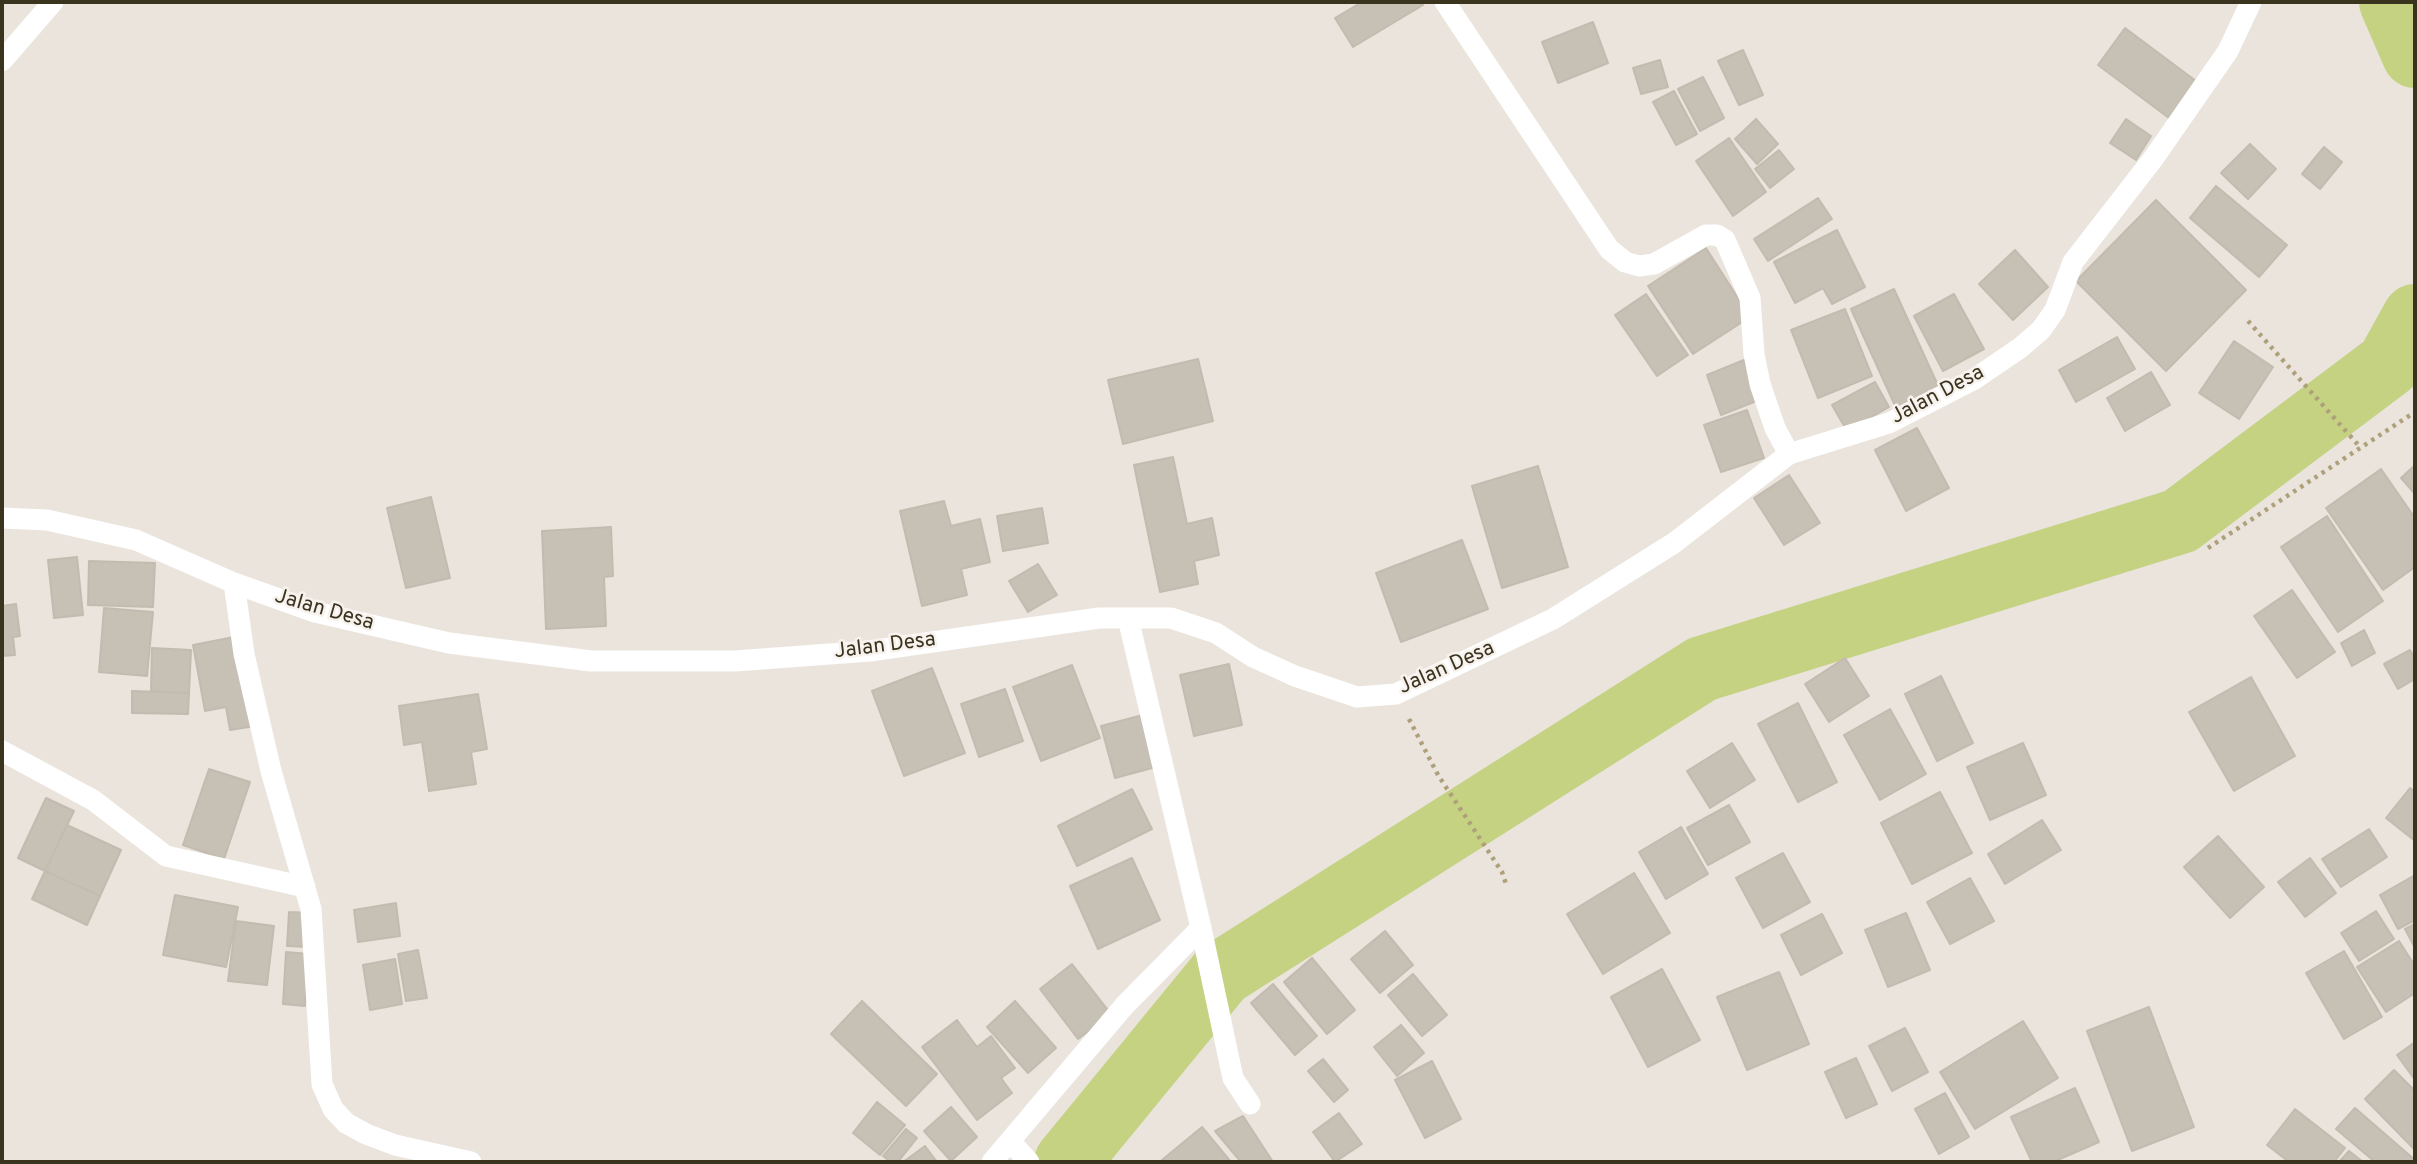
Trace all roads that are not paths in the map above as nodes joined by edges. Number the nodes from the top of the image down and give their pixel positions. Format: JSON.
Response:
{"nodes":[{"id":1,"x":53,"y":2,"type":"edge"},
{"id":2,"x":1445,"y":2,"type":"edge"},
{"id":3,"x":2250,"y":2,"type":"edge"},
{"id":4,"x":2,"y":61,"type":"edge"},
{"id":5,"x":1789,"y":454,"type":"junction"},
{"id":6,"x":2,"y":518,"type":"edge"},
{"id":7,"x":234,"y":583,"type":"junction"},
{"id":8,"x":1128,"y":618,"type":"junction"},
{"id":9,"x":2,"y":751,"type":"edge"},
{"id":10,"x":304,"y":887,"type":"junction"},
{"id":11,"x":1200,"y":928,"type":"junction"},
{"id":12,"x":1250,"y":1104,"type":"dead end"},
{"id":13,"x":1010,"y":1141,"type":"junction"},
{"id":14,"x":471,"y":1162,"type":"edge"},
{"id":15,"x":992,"y":1162,"type":"edge"},
{"id":16,"x":1029,"y":1162,"type":"edge"}],
"edges":[{"from":1,"to":4,"type":"street"},
{"from":2,"to":5,"type":"street"},
{"from":3,"to":5,"type":"street","name":"Jalan Desa"},
{"from":5,"to":8,"type":"street","name":"Jalan Desa"},
{"from":6,"to":7,"type":"street","name":"Jalan Desa"},
{"from":7,"to":8,"type":"street","name":"Jalan Desa"},
{"from":7,"to":10,"type":"street"},
{"from":8,"to":11,"type":"street"},
{"from":9,"to":10,"type":"street"},
{"from":10,"to":14,"type":"street"},
{"from":11,"to":12,"type":"street"},
{"from":11,"to":13,"type":"street"},
{"from":13,"to":15,"type":"street"},
{"from":13,"to":16,"type":"street"}]}
